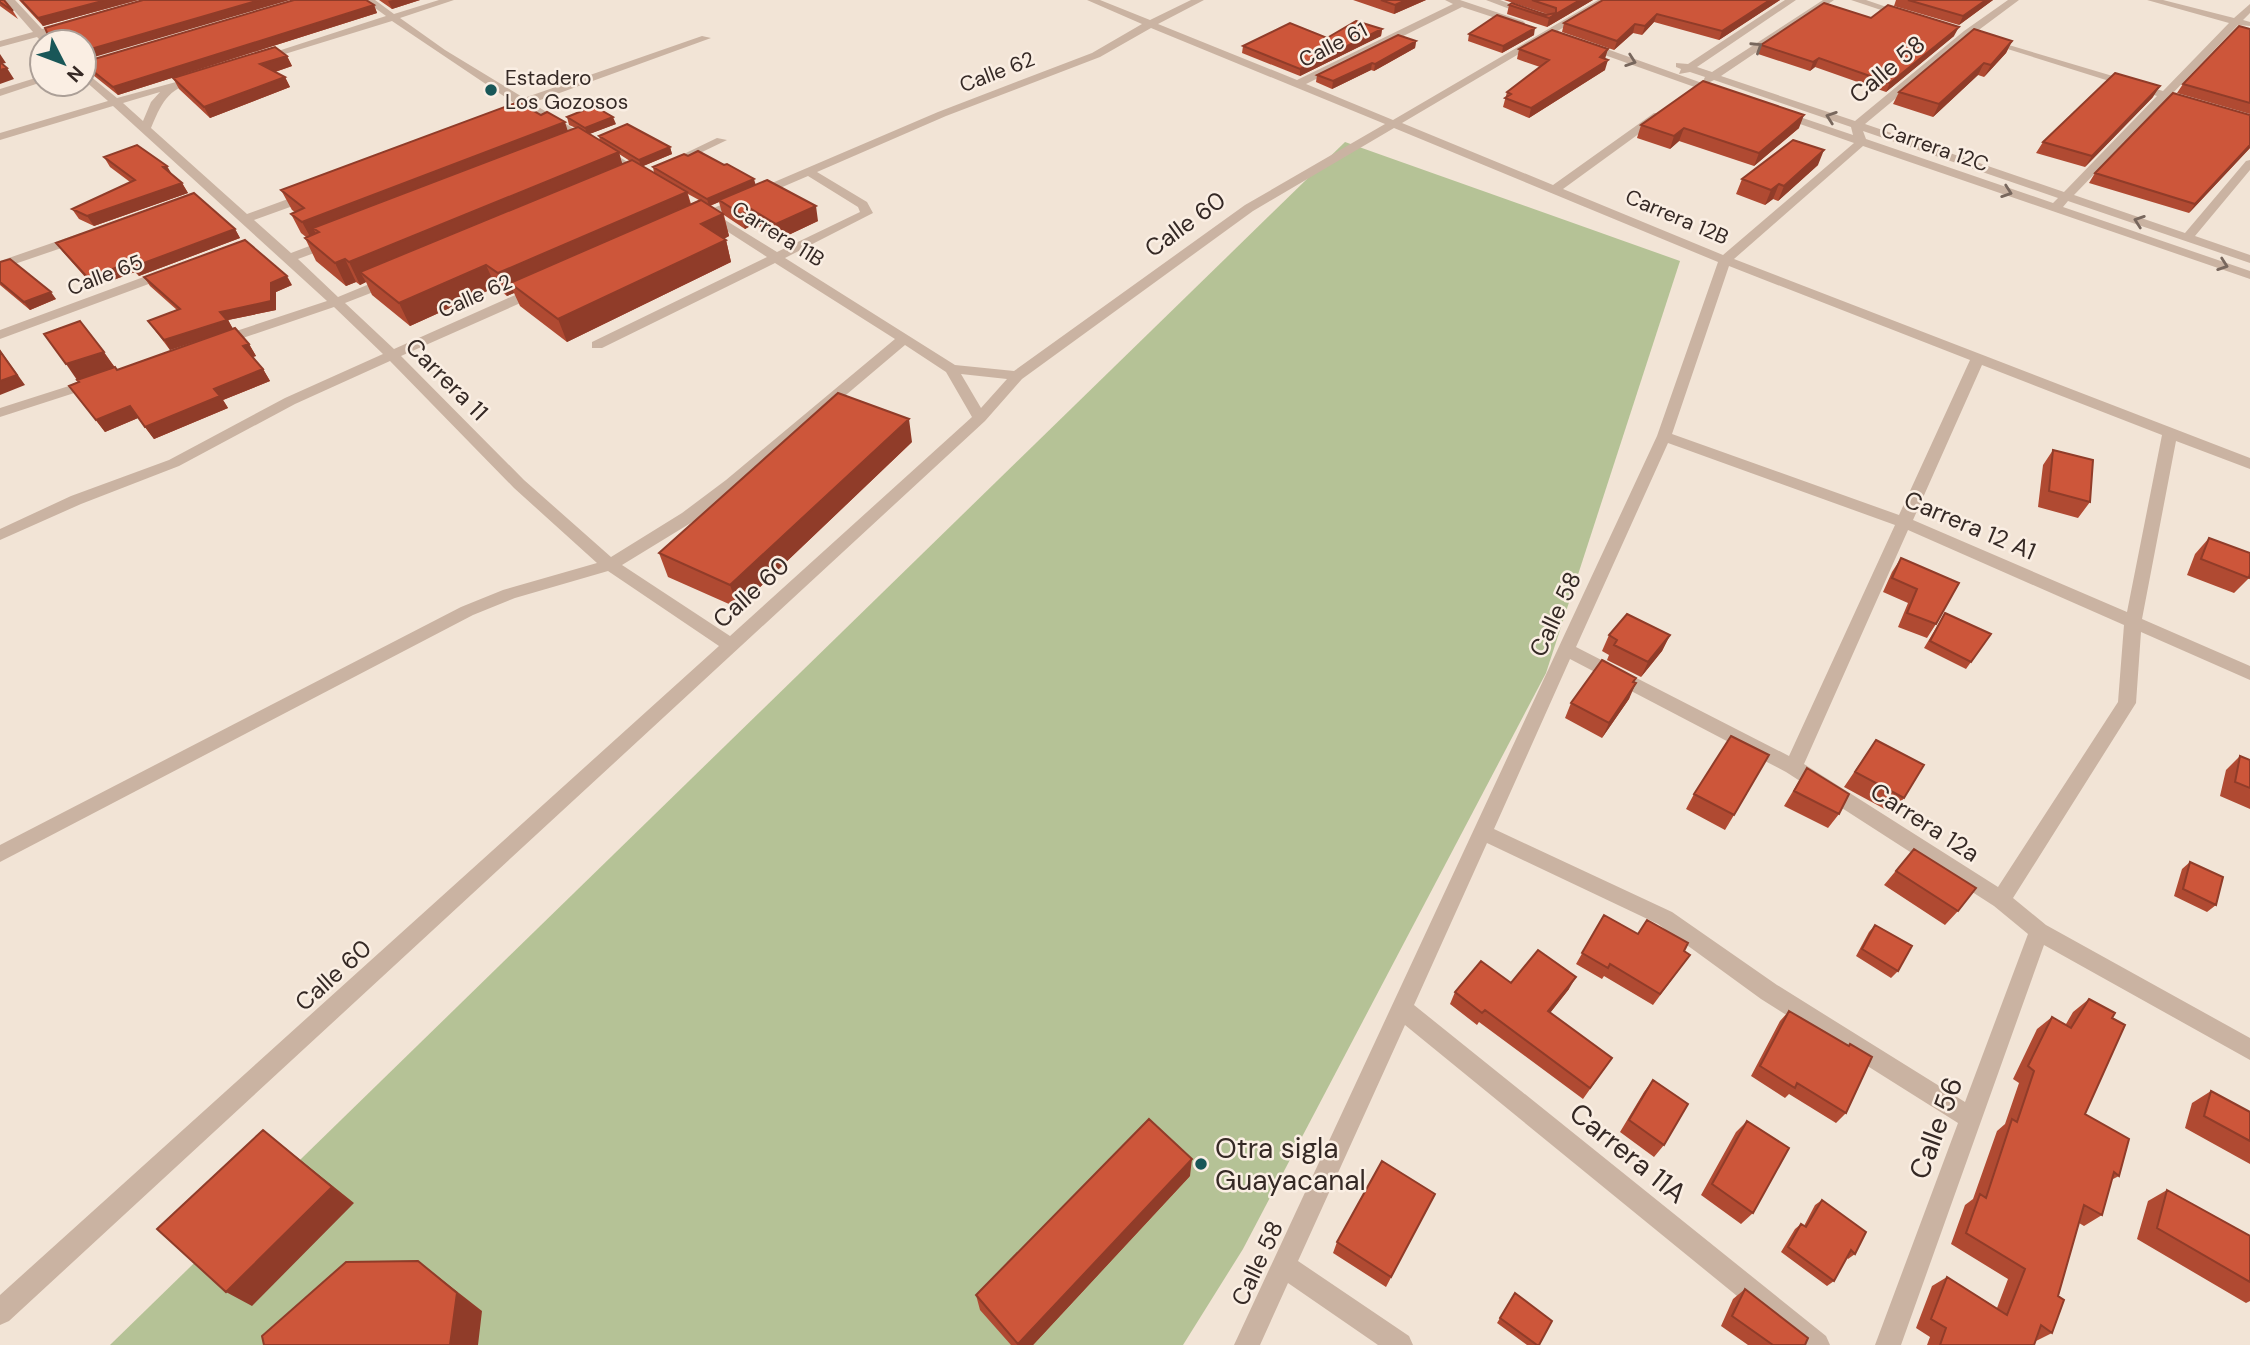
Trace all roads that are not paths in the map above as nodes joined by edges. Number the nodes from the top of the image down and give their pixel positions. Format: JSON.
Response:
{"nodes":[{"id":1,"x":10,"y":0,"type":"edge"},
{"id":2,"x":369,"y":0,"type":"edge"},
{"id":3,"x":449,"y":0,"type":"edge"},
{"id":4,"x":1092,"y":0,"type":"edge"},
{"id":5,"x":1199,"y":0,"type":"edge"},
{"id":6,"x":1491,"y":0,"type":"edge"},
{"id":7,"x":1605,"y":0,"type":"edge"},
{"id":8,"x":1791,"y":0,"type":"edge"},
{"id":9,"x":1829,"y":0,"type":"edge"},
{"id":10,"x":1856,"y":0,"type":"edge"},
{"id":11,"x":2014,"y":0,"type":"edge"},
{"id":12,"x":2152,"y":0,"type":"edge"},
{"id":13,"x":1455,"y":2,"type":"edge"},
{"id":14,"x":2250,"y":8,"type":"edge"},
{"id":15,"x":393,"y":18,"type":"junction"},
{"id":16,"x":1918,"y":19,"type":"edge"},
{"id":17,"x":2238,"y":21,"type":"junction"},
{"id":18,"x":79,"y":22,"type":"edge"},
{"id":19,"x":1150,"y":24,"type":"junction"},
{"id":20,"x":2250,"y":24,"type":"edge"},
{"id":21,"x":35,"y":28,"type":"edge"},
{"id":22,"x":57,"y":28,"type":"edge"},
{"id":23,"x":1560,"y":29,"type":"junction"},
{"id":24,"x":1962,"y":31,"type":"junction"},
{"id":25,"x":1588,"y":33,"type":"edge"},
{"id":26,"x":28,"y":36,"type":"edge"},
{"id":27,"x":706,"y":37,"type":"dead end"},
{"id":28,"x":0,"y":44,"type":"edge"},
{"id":29,"x":252,"y":61,"type":"edge"},
{"id":30,"x":1689,"y":68,"type":"junction"},
{"id":31,"x":213,"y":72,"type":"edge"},
{"id":32,"x":1713,"y":76,"type":"junction"},
{"id":33,"x":1677,"y":77,"type":"junction"},
{"id":34,"x":28,"y":84,"type":"edge"},
{"id":35,"x":175,"y":84,"type":"junction"},
{"id":36,"x":1298,"y":84,"type":"junction"},
{"id":37,"x":1700,"y":85,"type":"junction"},
{"id":38,"x":98,"y":87,"type":"edge"},
{"id":39,"x":0,"y":93,"type":"edge"},
{"id":40,"x":1689,"y":93,"type":"edge"},
{"id":41,"x":2165,"y":96,"type":"junction"},
{"id":42,"x":1737,"y":98,"type":"edge"},
{"id":43,"x":115,"y":103,"type":"junction"},
{"id":44,"x":2202,"y":106,"type":"edge"},
{"id":45,"x":520,"y":109,"type":"junction"},
{"id":46,"x":1667,"y":109,"type":"edge"},
{"id":47,"x":1774,"y":111,"type":"edge"},
{"id":48,"x":1394,"y":123,"type":"junction"},
{"id":49,"x":146,"y":128,"type":"junction"},
{"id":50,"x":1859,"y":134,"type":"junction"},
{"id":51,"x":0,"y":137,"type":"edge"},
{"id":52,"x":593,"y":139,"type":"junction"},
{"id":53,"x":721,"y":140,"type":"dead end"},
{"id":54,"x":574,"y":147,"type":"edge"},
{"id":55,"x":2250,"y":163,"type":"edge"},
{"id":56,"x":808,"y":171,"type":"junction"},
{"id":57,"x":648,"y":179,"type":"junction"},
{"id":58,"x":629,"y":181,"type":"edge"},
{"id":59,"x":1556,"y":189,"type":"junction"},
{"id":60,"x":324,"y":190,"type":"edge"},
{"id":61,"x":2066,"y":197,"type":"junction"},
{"id":62,"x":2054,"y":208,"type":"junction"},
{"id":63,"x":702,"y":211,"type":"junction"},
{"id":64,"x":246,"y":219,"type":"junction"},
{"id":65,"x":682,"y":225,"type":"edge"},
{"id":66,"x":89,"y":234,"type":"edge"},
{"id":67,"x":341,"y":238,"type":"edge"},
{"id":68,"x":2188,"y":238,"type":"junction"},
{"id":69,"x":289,"y":258,"type":"junction"},
{"id":70,"x":778,"y":258,"type":"junction"},
{"id":71,"x":2250,"y":259,"type":"edge"},
{"id":72,"x":1725,"y":260,"type":"junction"},
{"id":73,"x":0,"y":265,"type":"edge"},
{"id":74,"x":175,"y":269,"type":"edge"},
{"id":75,"x":2250,"y":275,"type":"edge"},
{"id":76,"x":400,"y":276,"type":"edge"},
{"id":77,"x":556,"y":282,"type":"edge"},
{"id":78,"x":336,"y":302,"type":"junction"},
{"id":79,"x":0,"y":335,"type":"edge"},
{"id":80,"x":905,"y":339,"type":"junction"},
{"id":81,"x":597,"y":345,"type":"dead end"},
{"id":82,"x":204,"y":346,"type":"edge"},
{"id":83,"x":391,"y":355,"type":"junction"},
{"id":84,"x":1979,"y":358,"type":"junction"},
{"id":85,"x":951,"y":369,"type":"junction"},
{"id":86,"x":1017,"y":376,"type":"junction"},
{"id":87,"x":111,"y":377,"type":"edge"},
{"id":88,"x":0,"y":413,"type":"edge"},
{"id":89,"x":980,"y":418,"type":"junction"},
{"id":90,"x":2170,"y":433,"type":"junction"},
{"id":91,"x":1664,"y":436,"type":"junction"},
{"id":92,"x":2250,"y":464,"type":"edge"},
{"id":93,"x":1906,"y":523,"type":"junction"},
{"id":94,"x":0,"y":535,"type":"edge"},
{"id":95,"x":610,"y":565,"type":"junction"},
{"id":96,"x":2133,"y":624,"type":"junction"},
{"id":97,"x":730,"y":645,"type":"junction"},
{"id":98,"x":1565,"y":649,"type":"junction"},
{"id":99,"x":2250,"y":673,"type":"edge"},
{"id":100,"x":1793,"y":767,"type":"junction"},
{"id":101,"x":1482,"y":832,"type":"junction"},
{"id":102,"x":0,"y":854,"type":"edge"},
{"id":103,"x":2001,"y":901,"type":"junction"},
{"id":104,"x":2039,"y":931,"type":"junction"},
{"id":105,"x":1401,"y":1008,"type":"junction"},
{"id":106,"x":2250,"y":1050,"type":"edge"},
{"id":107,"x":1971,"y":1118,"type":"junction"},
{"id":108,"x":1283,"y":1265,"type":"junction"},
{"id":109,"x":0,"y":1312,"type":"edge"},
{"id":110,"x":1247,"y":1345,"type":"edge"},
{"id":111,"x":1400,"y":1345,"type":"edge"},
{"id":112,"x":1817,"y":1345,"type":"edge"},
{"id":113,"x":1888,"y":1345,"type":"edge"}],
"edges":[{"from":1,"to":21,"type":"street"},
{"from":2,"to":15,"type":"street"},
{"from":3,"to":15,"type":"street"},
{"from":4,"to":19,"type":"street","name":"Carrera 12B"},
{"from":5,"to":19,"type":"street","name":"Calle 62"},
{"from":6,"to":23,"type":"street"},
{"from":7,"to":23,"type":"street","name":"Calle 60"},
{"from":8,"to":30,"type":"street"},
{"from":32,"to":9,"type":"street","one_way":true},
{"from":10,"to":16,"type":"street"},
{"from":11,"to":24,"type":"street","name":"Calle 58"},
{"from":12,"to":17,"type":"street"},
{"from":13,"to":23,"type":"street"},
{"from":13,"to":36,"type":"street","name":"Calle 61"},
{"from":14,"to":17,"type":"street"},
{"from":15,"to":29,"type":"street"},
{"from":15,"to":45,"type":"street"},
{"from":17,"to":20,"type":"street"},
{"from":17,"to":41,"type":"street"},
{"from":18,"to":22,"type":"street"},
{"from":19,"to":36,"type":"street","name":"Carrera 12B"},
{"from":19,"to":56,"type":"street","name":"Calle 62"},
{"from":23,"to":33,"type":"street","one_way":true},
{"from":23,"to":48,"type":"street","name":"Calle 60"},
{"from":24,"to":41,"type":"street"},
{"from":24,"to":50,"type":"street","name":"Calle 58"},
{"from":25,"to":30,"type":"street","name":"Carrera 12C"},
{"from":26,"to":28,"type":"street"},
{"from":27,"to":45,"type":"street"},
{"from":30,"to":32,"type":"street","name":"Carrera 12C"},
{"from":30,"to":33,"type":"street"},
{"from":31,"to":35,"type":"street"},
{"from":32,"to":37,"type":"street"},
{"from":50,"to":32,"type":"street","name":"Carrera 12C","one_way":true},
{"from":33,"to":37,"type":"street"},
{"from":34,"to":39,"type":"street"},
{"from":35,"to":43,"type":"street"},
{"from":35,"to":49,"type":"street"},
{"from":36,"to":48,"type":"street","name":"Carrera 12B"},
{"from":37,"to":40,"type":"street"},
{"from":37,"to":42,"type":"street"},
{"from":38,"to":43,"type":"street","name":"Carrera 11"},
{"from":41,"to":44,"type":"street"},
{"from":41,"to":61,"type":"street"},
{"from":43,"to":49,"type":"street","name":"Carrera 11"},
{"from":43,"to":51,"type":"street"},
{"from":45,"to":52,"type":"street"},
{"from":46,"to":59,"type":"street"},
{"from":47,"to":50,"type":"street","name":"Carrera 12C"},
{"from":48,"to":59,"type":"street","name":"Carrera 12B"},
{"from":48,"to":86,"type":"street","name":"Calle 60"},
{"from":49,"to":64,"type":"street","name":"Carrera 11"},
{"from":50,"to":61,"type":"street","name":"Carrera 12C"},
{"from":50,"to":62,"type":"street","name":"Carrera 12C","one_way":true},
{"from":50,"to":72,"type":"street","name":"Calle 58"},
{"from":52,"to":54,"type":"street"},
{"from":52,"to":57,"type":"street"},
{"from":53,"to":57,"type":"street"},
{"from":55,"to":68,"type":"street"},
{"from":56,"to":63,"type":"street","name":"Calle 62"},
{"from":56,"to":70,"type":"street"},
{"from":57,"to":58,"type":"street"},
{"from":59,"to":72,"type":"street","name":"Carrera 12B"},
{"from":60,"to":64,"type":"street"},
{"from":61,"to":62,"type":"street"},
{"from":68,"to":61,"type":"street","name":"Carrera 12C","one_way":true},
{"from":62,"to":75,"type":"street","name":"Carrera 12C","one_way":true},
{"from":63,"to":65,"type":"street","name":"Calle 62"},
{"from":63,"to":70,"type":"street","name":"Carrera 11B"},
{"from":64,"to":69,"type":"street","name":"Carrera 11"},
{"from":66,"to":73,"type":"street"},
{"from":67,"to":69,"type":"street"},
{"from":68,"to":71,"type":"street","name":"Carrera 12C"},
{"from":69,"to":78,"type":"street","name":"Carrera 11"},
{"from":70,"to":80,"type":"street","name":"Carrera 11B"},
{"from":70,"to":81,"type":"street"},
{"from":72,"to":84,"type":"street","name":"Carrera 12B"},
{"from":72,"to":91,"type":"street","name":"Calle 58"},
{"from":74,"to":79,"type":"street","name":"Calle 65"},
{"from":76,"to":78,"type":"street"},
{"from":77,"to":83,"type":"street","name":"Calle 62"},
{"from":78,"to":82,"type":"street"},
{"from":78,"to":83,"type":"street","name":"Carrera 11"},
{"from":80,"to":85,"type":"street","name":"Carrera 11B"},
{"from":80,"to":95,"type":"street"},
{"from":83,"to":94,"type":"street","name":"Calle 62"},
{"from":83,"to":95,"type":"street","name":"Carrera 11"},
{"from":84,"to":90,"type":"street","name":"Carrera 12B"},
{"from":84,"to":93,"type":"street"},
{"from":85,"to":86,"type":"street","name":"Carrera 11B"},
{"from":85,"to":89,"type":"street","name":"Carrera 11B"},
{"from":86,"to":89,"type":"street","name":"Calle 60"},
{"from":87,"to":88,"type":"street"},
{"from":89,"to":97,"type":"street","name":"Calle 60"},
{"from":90,"to":92,"type":"street","name":"Carrera 12B"},
{"from":90,"to":96,"type":"street"},
{"from":91,"to":93,"type":"street","name":"Carrera 12 A1"},
{"from":91,"to":98,"type":"street","name":"Calle 58"},
{"from":93,"to":96,"type":"street","name":"Carrera 12 A1"},
{"from":93,"to":100,"type":"street"},
{"from":95,"to":97,"type":"street","name":"Carrera 11"},
{"from":95,"to":102,"type":"street"},
{"from":96,"to":99,"type":"street","name":"Carrera 12 A1"},
{"from":96,"to":103,"type":"street"},
{"from":97,"to":109,"type":"street","name":"Calle 60"},
{"from":98,"to":100,"type":"street","name":"Carrera 12a"},
{"from":98,"to":101,"type":"street","name":"Calle 58"},
{"from":100,"to":103,"type":"street","name":"Carrera 12a"},
{"from":101,"to":105,"type":"street","name":"Calle 58"},
{"from":101,"to":107,"type":"street"},
{"from":103,"to":104,"type":"street","name":"Carrera 12a"},
{"from":104,"to":106,"type":"street","name":"Carrera 12a"},
{"from":104,"to":107,"type":"street","name":"Calle 56"},
{"from":105,"to":108,"type":"street","name":"Calle 58"},
{"from":105,"to":112,"type":"street","name":"Carrera 11A"},
{"from":107,"to":113,"type":"street","name":"Calle 56"},
{"from":108,"to":110,"type":"street","name":"Calle 58"},
{"from":108,"to":111,"type":"street"}]}
